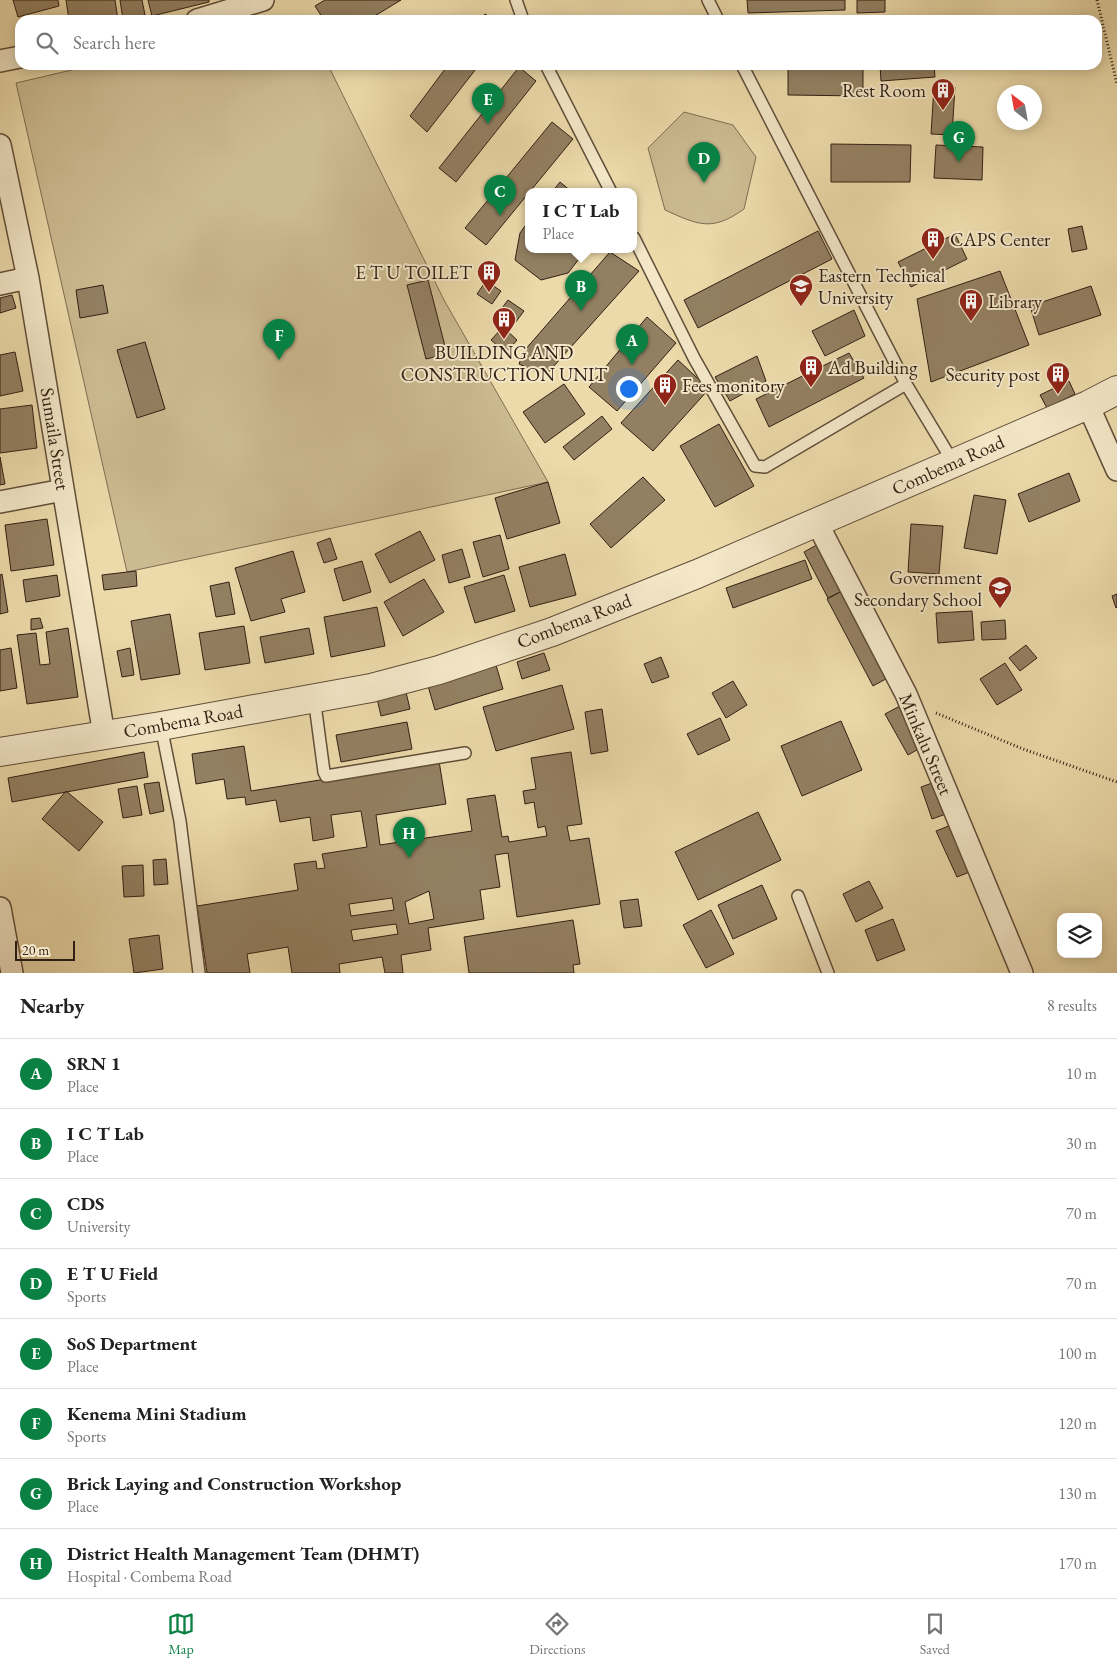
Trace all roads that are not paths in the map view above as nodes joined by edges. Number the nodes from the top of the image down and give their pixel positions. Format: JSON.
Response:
{"nodes":[{"id":1,"x":263,"y":0,"type":"edge"},
{"id":2,"x":516,"y":0,"type":"edge"},
{"id":3,"x":708,"y":0,"type":"edge"},
{"id":4,"x":214,"y":15,"type":"edge"},
{"id":5,"x":521,"y":15,"type":"edge"},
{"id":6,"x":716,"y":15,"type":"edge"},
{"id":7,"x":15,"y":58,"type":"edge"},
{"id":8,"x":0,"y":60,"type":"edge"},
{"id":9,"x":549,"y":70,"type":"edge"},
{"id":10,"x":745,"y":70,"type":"edge"},
{"id":11,"x":0,"y":146,"type":"edge"},
{"id":12,"x":609,"y":188,"type":"edge"},
{"id":13,"x":637,"y":244,"type":"edge"},
{"id":14,"x":28,"y":278,"type":"junction"},
{"id":15,"x":0,"y":284,"type":"edge"},
{"id":16,"x":906,"y":384,"type":"junction"},
{"id":17,"x":1117,"y":390,"type":"edge"},
{"id":18,"x":1088,"y":404,"type":"junction"},
{"id":19,"x":954,"y":462,"type":"junction"},
{"id":20,"x":1117,"y":470,"type":"edge"},
{"id":21,"x":63,"y":490,"type":"junction"},
{"id":22,"x":0,"y":502,"type":"edge"},
{"id":23,"x":816,"y":521,"type":"junction"},
{"id":24,"x":314,"y":697,"type":"junction"},
{"id":25,"x":160,"y":726,"type":"junction"},
{"id":26,"x":104,"y":735,"type":"junction"},
{"id":27,"x":0,"y":752,"type":"edge"},
{"id":28,"x":465,"y":753,"type":"dead end"},
{"id":29,"x":798,"y":896,"type":"dead end"},
{"id":30,"x":0,"y":908,"type":"edge"},
{"id":31,"x":12,"y":973,"type":"edge"},
{"id":32,"x":199,"y":973,"type":"edge"},
{"id":33,"x":828,"y":973,"type":"edge"},
{"id":34,"x":1022,"y":973,"type":"edge"}],
"edges":[{"from":1,"to":4,"type":"street"},
{"from":2,"to":5,"type":"lane"},
{"from":3,"to":6,"type":"lane"},
{"from":7,"to":8,"type":"street"},
{"from":9,"to":12,"type":"lane"},
{"from":10,"to":16,"type":"lane"},
{"from":11,"to":14,"type":"street","name":"Sumaila Street"},
{"from":13,"to":16,"type":"lane"},
{"from":14,"to":15,"type":"street"},
{"from":14,"to":21,"type":"street","name":"Sumaila Street"},
{"from":16,"to":19,"type":"lane"},
{"from":17,"to":18,"type":"street","name":"Combema Road"},
{"from":18,"to":19,"type":"street","name":"Combema Road"},
{"from":18,"to":20,"type":"street"},
{"from":19,"to":23,"type":"street","name":"Combema Road"},
{"from":21,"to":22,"type":"street"},
{"from":21,"to":26,"type":"street","name":"Sumaila Street"},
{"from":23,"to":24,"type":"street","name":"Combema Road"},
{"from":23,"to":34,"type":"street","name":"Minkalu Street"},
{"from":24,"to":25,"type":"street","name":"Combema Road"},
{"from":24,"to":28,"type":"lane"},
{"from":25,"to":26,"type":"street","name":"Combema Road"},
{"from":25,"to":32,"type":"lane"},
{"from":26,"to":27,"type":"street","name":"Combema Road"},
{"from":29,"to":33,"type":"lane"},
{"from":30,"to":31,"type":"street"}]}
